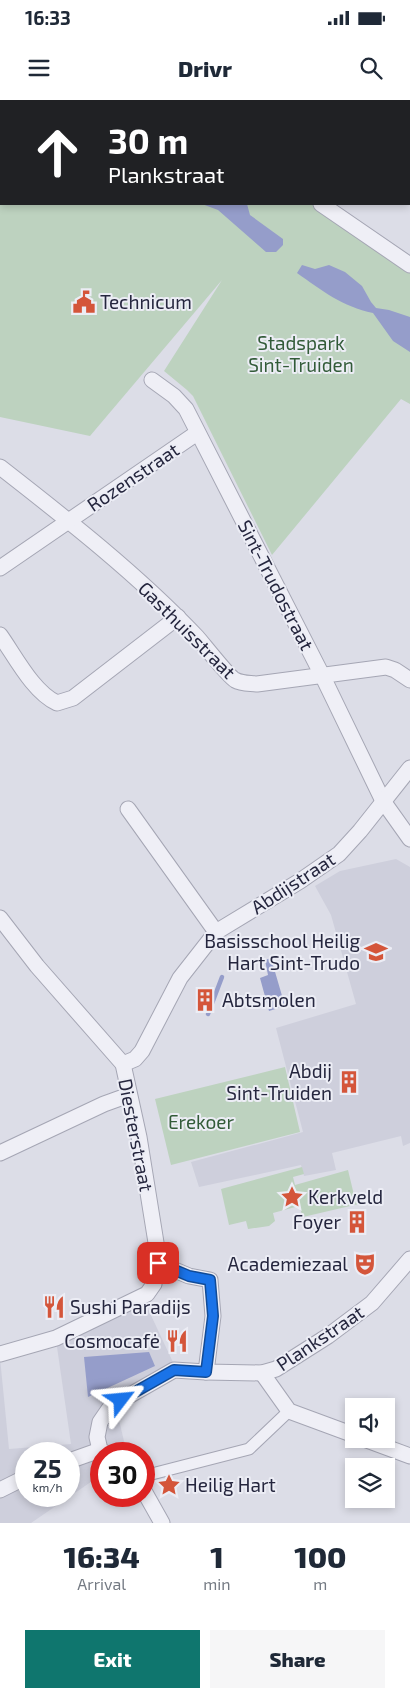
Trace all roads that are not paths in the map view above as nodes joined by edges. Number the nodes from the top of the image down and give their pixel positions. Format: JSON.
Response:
{"nodes":[{"id":1,"x":322,"y":205,"type":"edge"},
{"id":2,"x":410,"y":266,"type":"edge"},
{"id":3,"x":152,"y":380,"type":"dead end"},
{"id":4,"x":197,"y":433,"type":"junction"},
{"id":5,"x":0,"y":467,"type":"edge"},
{"id":6,"x":69,"y":521,"type":"junction"},
{"id":7,"x":0,"y":568,"type":"edge"},
{"id":8,"x":178,"y":618,"type":"junction"},
{"id":9,"x":0,"y":634,"type":"edge"},
{"id":10,"x":322,"y":676,"type":"junction"},
{"id":11,"x":410,"y":680,"type":"edge"},
{"id":12,"x":410,"y":768,"type":"edge"},
{"id":13,"x":383,"y":801,"type":"junction"},
{"id":14,"x":128,"y":809,"type":"dead end"},
{"id":15,"x":410,"y":839,"type":"edge"},
{"id":16,"x":0,"y":918,"type":"edge"},
{"id":17,"x":216,"y":932,"type":"junction"},
{"id":18,"x":123,"y":1064,"type":"junction"},
{"id":19,"x":129,"y":1095,"type":"junction"},
{"id":20,"x":0,"y":1153,"type":"edge"},
{"id":21,"x":410,"y":1259,"type":"edge"},
{"id":22,"x":157,"y":1269,"type":"junction"},
{"id":23,"x":0,"y":1354,"type":"edge"},
{"id":24,"x":206,"y":1372,"type":"junction"},
{"id":25,"x":262,"y":1373,"type":"junction"},
{"id":26,"x":289,"y":1411,"type":"junction"},
{"id":27,"x":345,"y":1432,"type":"edge"},
{"id":28,"x":99,"y":1442,"type":"edge"},
{"id":29,"x":389,"y":1448,"type":"edge"},
{"id":30,"x":406,"y":1454,"type":"edge"},
{"id":31,"x":155,"y":1473,"type":"edge"},
{"id":32,"x":15,"y":1481,"type":"edge"},
{"id":33,"x":1,"y":1487,"type":"edge"},
{"id":34,"x":153,"y":1507,"type":"edge"},
{"id":35,"x":162,"y":1523,"type":"edge"}],
"edges":[{"from":1,"to":2,"type":"street"},
{"from":3,"to":4,"type":"street","name":"Sint-Trudostraat"},
{"from":4,"to":6,"type":"street","name":"Rozenstraat"},
{"from":4,"to":10,"type":"street","name":"Sint-Trudostraat"},
{"from":5,"to":6,"type":"street","name":"Gasthuisstraat"},
{"from":6,"to":7,"type":"street","name":"Rozenstraat"},
{"from":6,"to":8,"type":"street","name":"Gasthuisstraat"},
{"from":8,"to":9,"type":"street"},
{"from":8,"to":10,"type":"street","name":"Gasthuisstraat"},
{"from":10,"to":11,"type":"street","name":"Gasthuisstraat"},
{"from":10,"to":13,"type":"street","name":"Sint-Trudostraat"},
{"from":12,"to":13,"type":"street","name":"Abdijstraat"},
{"from":13,"to":15,"type":"street","name":"Sint-Trudostraat"},
{"from":13,"to":17,"type":"street","name":"Abdijstraat"},
{"from":14,"to":17,"type":"street"},
{"from":16,"to":18,"type":"street","name":"Diesterstraat"},
{"from":17,"to":18,"type":"street","name":"Abdijstraat"},
{"from":18,"to":19,"type":"street","name":"Diesterstraat"},
{"from":19,"to":20,"type":"street"},
{"from":19,"to":22,"type":"street","name":"Diesterstraat"},
{"from":21,"to":25,"type":"street","name":"Plankstraat"},
{"from":22,"to":23,"type":"street"},
{"from":22,"to":24,"type":"street"},
{"from":24,"to":25,"type":"street","name":"Plankstraat"},
{"from":24,"to":28,"type":"street","name":"Plankstraat"},
{"from":25,"to":26,"type":"street"},
{"from":26,"to":27,"type":"street"},
{"from":26,"to":31,"type":"street"},
{"from":29,"to":30,"type":"street"},
{"from":32,"to":33,"type":"street"},
{"from":34,"to":35,"type":"street"}]}
